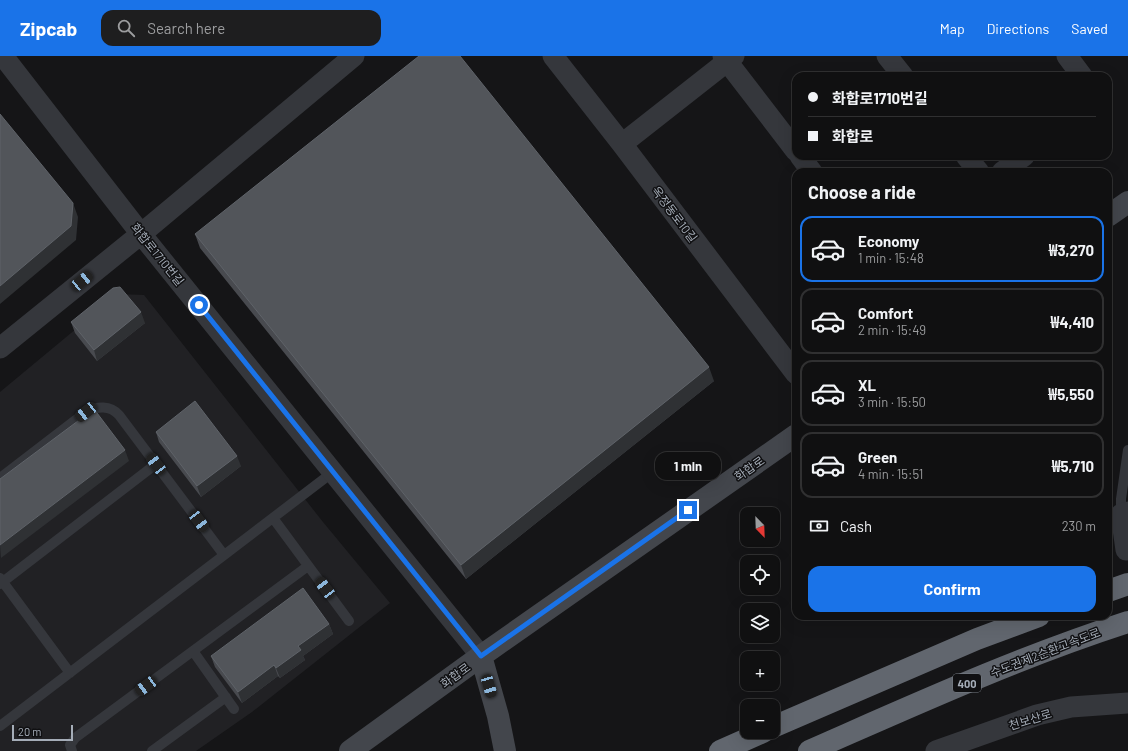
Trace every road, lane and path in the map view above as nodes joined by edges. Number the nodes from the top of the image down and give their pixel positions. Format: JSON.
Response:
{"nodes":[{"id":1,"x":3,"y":56,"type":"edge"},
{"id":2,"x":354,"y":56,"type":"edge"},
{"id":3,"x":553,"y":56,"type":"edge"},
{"id":4,"x":887,"y":56,"type":"edge"},
{"id":5,"x":1067,"y":56,"type":"edge"},
{"id":6,"x":728,"y":58,"type":"edge"},
{"id":7,"x":900,"y":72,"type":"edge"},
{"id":8,"x":1079,"y":72,"type":"edge"},
{"id":9,"x":622,"y":144,"type":"junction"},
{"id":10,"x":792,"y":146,"type":"edge"},
{"id":11,"x":969,"y":160,"type":"edge"},
{"id":12,"x":1018,"y":160,"type":"edge"},
{"id":13,"x":976,"y":168,"type":"edge"},
{"id":14,"x":1008,"y":168,"type":"edge"},
{"id":15,"x":1128,"y":202,"type":"edge"},
{"id":16,"x":1112,"y":213,"type":"edge"},
{"id":17,"x":141,"y":234,"type":"junction"},
{"id":18,"x":0,"y":348,"type":"edge"},
{"id":19,"x":792,"y":369,"type":"edge"},
{"id":20,"x":792,"y":438,"type":"edge"},
{"id":21,"x":1128,"y":450,"type":"edge"},
{"id":22,"x":156,"y":464,"type":"junction"},
{"id":23,"x":333,"y":472,"type":"junction"},
{"id":24,"x":0,"y":478,"type":"edge"},
{"id":25,"x":1125,"y":513,"type":"edge"},
{"id":26,"x":273,"y":518,"type":"junction"},
{"id":27,"x":1126,"y":550,"type":"dead end"},
{"id":28,"x":224,"y":555,"type":"junction"},
{"id":29,"x":308,"y":566,"type":"junction"},
{"id":30,"x":1,"y":581,"type":"edge"},
{"id":31,"x":1128,"y":584,"type":"edge"},
{"id":32,"x":1112,"y":590,"type":"edge"},
{"id":33,"x":1029,"y":620,"type":"edge"},
{"id":34,"x":349,"y":621,"type":"dead end"},
{"id":35,"x":1128,"y":622,"type":"edge"},
{"id":36,"x":193,"y":651,"type":"junction"},
{"id":37,"x":481,"y":656,"type":"junction"},
{"id":38,"x":70,"y":672,"type":"junction"},
{"id":39,"x":226,"y":697,"type":"junction"},
{"id":40,"x":1128,"y":703,"type":"edge"},
{"id":41,"x":234,"y":709,"type":"dead end"},
{"id":42,"x":780,"y":725,"type":"edge"},
{"id":43,"x":0,"y":726,"type":"edge"},
{"id":44,"x":747,"y":739,"type":"edge"},
{"id":45,"x":72,"y":751,"type":"edge"},
{"id":46,"x":152,"y":751,"type":"edge"},
{"id":47,"x":350,"y":751,"type":"edge"},
{"id":48,"x":506,"y":751,"type":"edge"},
{"id":49,"x":720,"y":751,"type":"edge"},
{"id":50,"x":809,"y":751,"type":"edge"},
{"id":51,"x":936,"y":751,"type":"edge"}],
"edges":[{"from":1,"to":17,"type":"street","name":"화합로1710번길"},
{"from":2,"to":17,"type":"street"},
{"from":3,"to":9,"type":"street","name":"옥정동로10길"},
{"from":4,"to":7,"type":"street"},
{"from":5,"to":8,"type":"street"},
{"from":6,"to":9,"type":"street"},
{"from":6,"to":10,"type":"street"},
{"from":9,"to":19,"type":"street","name":"옥정동로10길"},
{"from":11,"to":13,"type":"street"},
{"from":12,"to":14,"type":"street"},
{"from":15,"to":16,"type":"main road"},
{"from":17,"to":18,"type":"street"},
{"from":17,"to":23,"type":"street","name":"화합로1710번길"},
{"from":20,"to":37,"type":"main road","name":"화합로"},
{"from":21,"to":25,"type":"lane"},
{"from":22,"to":24,"type":"lane"},
{"from":22,"to":28,"type":"lane"},
{"from":22,"to":30,"type":"lane"},
{"from":23,"to":26,"type":"lane"},
{"from":23,"to":37,"type":"street","name":"화합로1710번길"},
{"from":25,"to":27,"type":"street"},
{"from":26,"to":28,"type":"lane"},
{"from":26,"to":29,"type":"lane"},
{"from":28,"to":38,"type":"lane"},
{"from":29,"to":34,"type":"lane"},
{"from":29,"to":36,"type":"lane"},
{"from":30,"to":38,"type":"lane"},
{"from":31,"to":32,"type":"highway"},
{"from":33,"to":42,"type":"highway"},
{"from":35,"to":50,"type":"highway","name":"수도권제2순환고속도로","number":"400"},
{"from":36,"to":39,"type":"lane"},
{"from":36,"to":45,"type":"lane"},
{"from":37,"to":47,"type":"main road","name":"화합로"},
{"from":37,"to":48,"type":"main road"},
{"from":38,"to":43,"type":"lane"},
{"from":39,"to":41,"type":"lane"},
{"from":39,"to":46,"type":"lane"},
{"from":40,"to":51,"type":"street","name":"천보산로"},
{"from":44,"to":49,"type":"highway"}]}
